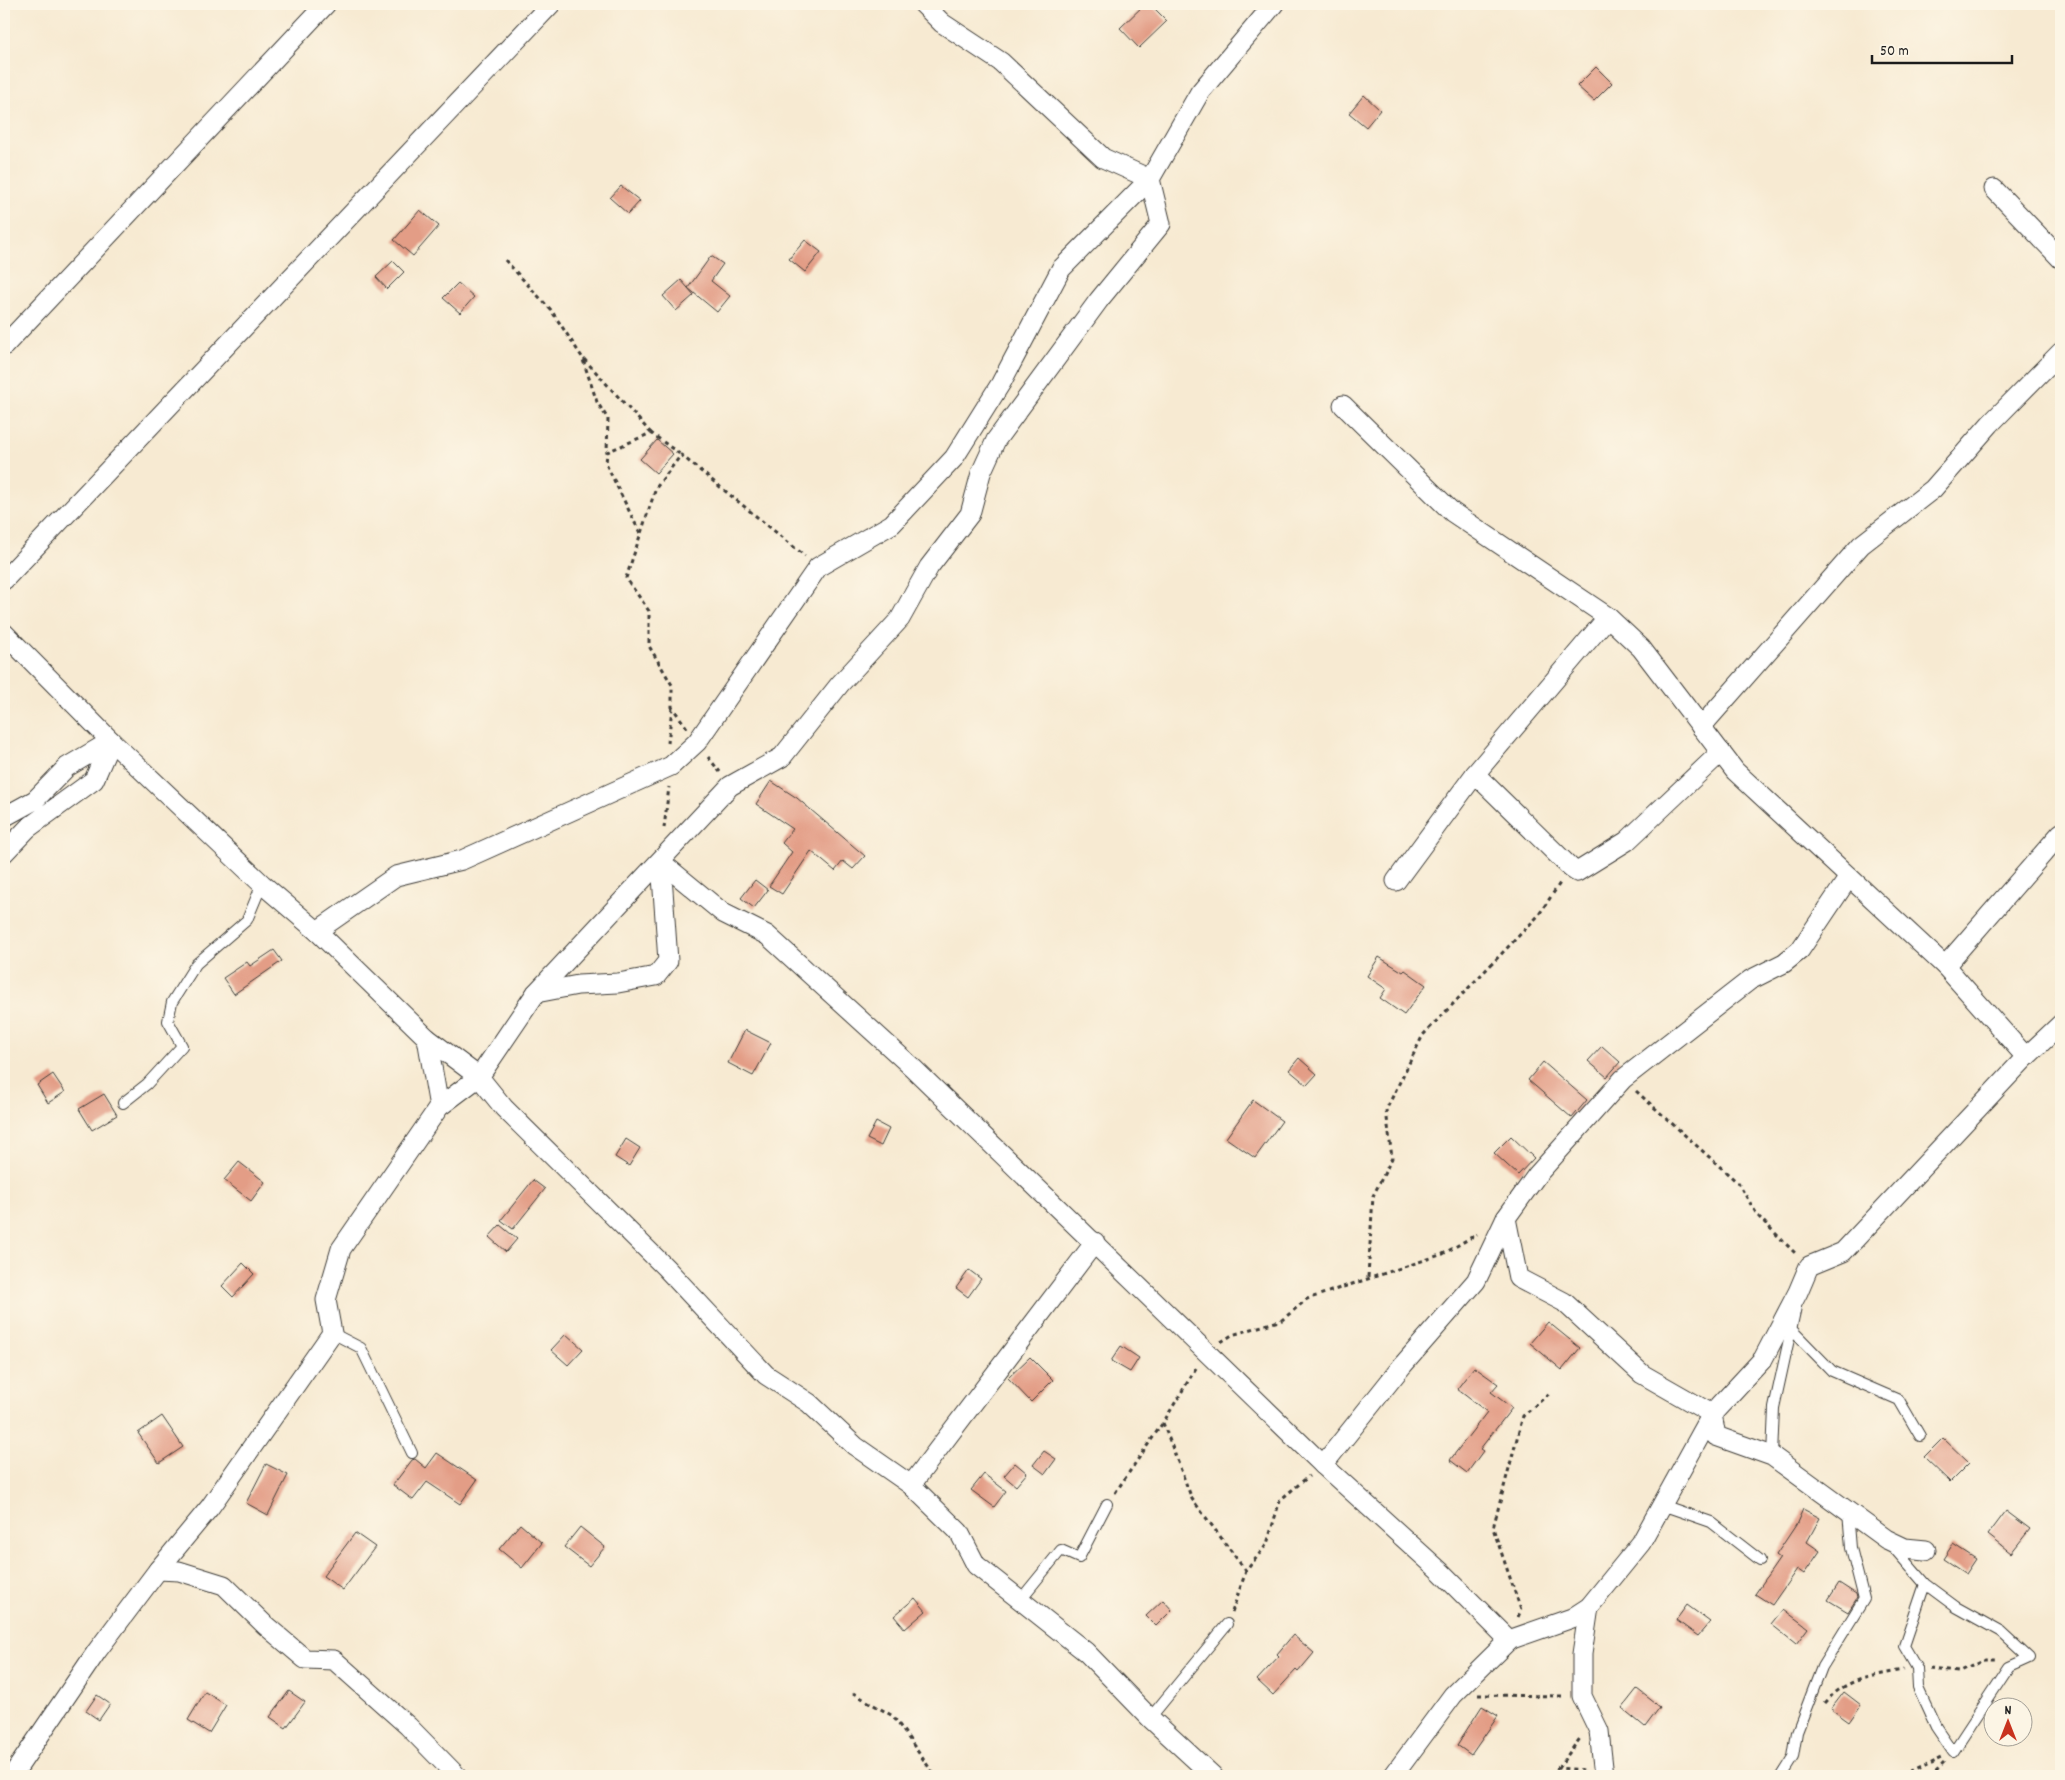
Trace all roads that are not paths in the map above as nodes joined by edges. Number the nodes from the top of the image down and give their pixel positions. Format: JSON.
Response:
{"nodes":[{"id":1,"x":326,"y":4,"type":"edge"},
{"id":2,"x":551,"y":4,"type":"edge"},
{"id":3,"x":923,"y":4,"type":"edge"},
{"id":4,"x":1274,"y":4,"type":"edge"},
{"id":5,"x":1150,"y":179,"type":"junction"},
{"id":6,"x":1994,"y":189,"type":"dead end"},
{"id":7,"x":2061,"y":259,"type":"edge"},
{"id":8,"x":4,"y":346,"type":"edge"},
{"id":9,"x":2061,"y":352,"type":"edge"},
{"id":10,"x":1343,"y":405,"type":"dead end"},
{"id":11,"x":996,"y":440,"type":"junction"},
{"id":12,"x":954,"y":458,"type":"junction"},
{"id":13,"x":4,"y":580,"type":"edge"},
{"id":14,"x":1608,"y":618,"type":"junction"},
{"id":15,"x":4,"y":633,"type":"edge"},
{"id":16,"x":1701,"y":726,"type":"junction"},
{"id":17,"x":111,"y":741,"type":"junction"},
{"id":18,"x":1721,"y":752,"type":"junction"},
{"id":19,"x":1475,"y":774,"type":"junction"},
{"id":20,"x":4,"y":816,"type":"edge"},
{"id":21,"x":2061,"y":833,"type":"edge"},
{"id":22,"x":4,"y":853,"type":"edge"},
{"id":23,"x":660,"y":862,"type":"junction"},
{"id":24,"x":1849,"y":877,"type":"junction"},
{"id":25,"x":1396,"y":881,"type":"dead end"},
{"id":26,"x":262,"y":884,"type":"junction"},
{"id":27,"x":317,"y":931,"type":"junction"},
{"id":28,"x":1945,"y":966,"type":"junction"},
{"id":29,"x":536,"y":993,"type":"junction"},
{"id":30,"x":2061,"y":1024,"type":"edge"},
{"id":31,"x":427,"y":1038,"type":"junction"},
{"id":32,"x":2026,"y":1057,"type":"junction"},
{"id":33,"x":479,"y":1077,"type":"junction"},
{"id":34,"x":123,"y":1103,"type":"dead end"},
{"id":35,"x":439,"y":1107,"type":"junction"},
{"id":36,"x":1506,"y":1218,"type":"junction"},
{"id":37,"x":1095,"y":1242,"type":"junction"},
{"id":38,"x":1798,"y":1292,"type":"junction"},
{"id":39,"x":1792,"y":1330,"type":"junction"},
{"id":40,"x":332,"y":1334,"type":"junction"},
{"id":41,"x":1712,"y":1414,"type":"junction"},
{"id":42,"x":1920,"y":1436,"type":"dead end"},
{"id":43,"x":412,"y":1453,"type":"dead end"},
{"id":44,"x":1772,"y":1456,"type":"junction"},
{"id":45,"x":1323,"y":1465,"type":"junction"},
{"id":46,"x":911,"y":1485,"type":"junction"},
{"id":47,"x":1107,"y":1504,"type":"road end"},
{"id":48,"x":1662,"y":1505,"type":"junction"},
{"id":49,"x":1848,"y":1511,"type":"junction"},
{"id":50,"x":1886,"y":1539,"type":"junction"},
{"id":51,"x":1926,"y":1550,"type":"dead end"},
{"id":52,"x":1760,"y":1560,"type":"dead end"},
{"id":53,"x":158,"y":1570,"type":"junction"},
{"id":54,"x":1925,"y":1584,"type":"junction"},
{"id":55,"x":1021,"y":1599,"type":"junction"},
{"id":56,"x":1589,"y":1607,"type":"junction"},
{"id":57,"x":1228,"y":1624,"type":"road end"},
{"id":58,"x":1509,"y":1640,"type":"junction"},
{"id":59,"x":1150,"y":1718,"type":"junction"},
{"id":60,"x":1603,"y":1774,"type":"edge"},
{"id":61,"x":12,"y":1776,"type":"edge"},
{"id":62,"x":457,"y":1776,"type":"edge"},
{"id":63,"x":1213,"y":1776,"type":"edge"},
{"id":64,"x":1393,"y":1776,"type":"edge"},
{"id":65,"x":1781,"y":1776,"type":"edge"}],
"edges":[{"from":1,"to":8,"type":"street"},
{"from":2,"to":13,"type":"street"},
{"from":3,"to":5,"type":"street"},
{"from":4,"to":5,"type":"street"},
{"from":5,"to":11,"type":"street"},
{"from":5,"to":12,"type":"street"},
{"from":6,"to":7,"type":"street"},
{"from":9,"to":16,"type":"street"},
{"from":10,"to":14,"type":"street"},
{"from":11,"to":12,"type":"street"},
{"from":11,"to":23,"type":"street"},
{"from":12,"to":27,"type":"street"},
{"from":14,"to":16,"type":"street"},
{"from":14,"to":19,"type":"street"},
{"from":15,"to":17,"type":"street"},
{"from":16,"to":18,"type":"street"},
{"from":17,"to":20,"type":"street"},
{"from":17,"to":22,"type":"street"},
{"from":17,"to":26,"type":"street"},
{"from":18,"to":19,"type":"street"},
{"from":18,"to":24,"type":"street"},
{"from":19,"to":25,"type":"street"},
{"from":21,"to":28,"type":"street"},
{"from":23,"to":29,"type":"street"},
{"from":23,"to":29,"type":"street"},
{"from":23,"to":37,"type":"street"},
{"from":24,"to":28,"type":"street"},
{"from":24,"to":36,"type":"street"},
{"from":26,"to":27,"type":"street"},
{"from":26,"to":34,"type":"lane"},
{"from":27,"to":31,"type":"street"},
{"from":28,"to":32,"type":"street"},
{"from":29,"to":33,"type":"street"},
{"from":30,"to":32,"type":"street"},
{"from":31,"to":33,"type":"street"},
{"from":31,"to":35,"type":"street"},
{"from":32,"to":38,"type":"street"},
{"from":33,"to":35,"type":"street"},
{"from":33,"to":46,"type":"street"},
{"from":35,"to":40,"type":"street"},
{"from":36,"to":41,"type":"street"},
{"from":36,"to":45,"type":"street"},
{"from":37,"to":45,"type":"street"},
{"from":37,"to":46,"type":"street"},
{"from":38,"to":39,"type":"lane"},
{"from":38,"to":41,"type":"street"},
{"from":39,"to":42,"type":"lane"},
{"from":39,"to":44,"type":"lane"},
{"from":40,"to":43,"type":"lane"},
{"from":40,"to":53,"type":"street"},
{"from":41,"to":44,"type":"street"},
{"from":41,"to":48,"type":"street"},
{"from":44,"to":49,"type":"street"},
{"from":45,"to":58,"type":"street"},
{"from":46,"to":55,"type":"street"},
{"from":47,"to":55,"type":"lane"},
{"from":48,"to":52,"type":"lane"},
{"from":48,"to":56,"type":"street"},
{"from":49,"to":50,"type":"street"},
{"from":49,"to":65,"type":"lane"},
{"from":50,"to":51,"type":"street"},
{"from":50,"to":54,"type":"lane"},
{"from":53,"to":61,"type":"street"},
{"from":53,"to":62,"type":"street"},
{"from":54,"to":54,"type":"lane"},
{"from":55,"to":59,"type":"street"},
{"from":56,"to":58,"type":"street"},
{"from":56,"to":60,"type":"street"},
{"from":57,"to":59,"type":"lane"},
{"from":58,"to":64,"type":"street"},
{"from":59,"to":63,"type":"street"}]}
